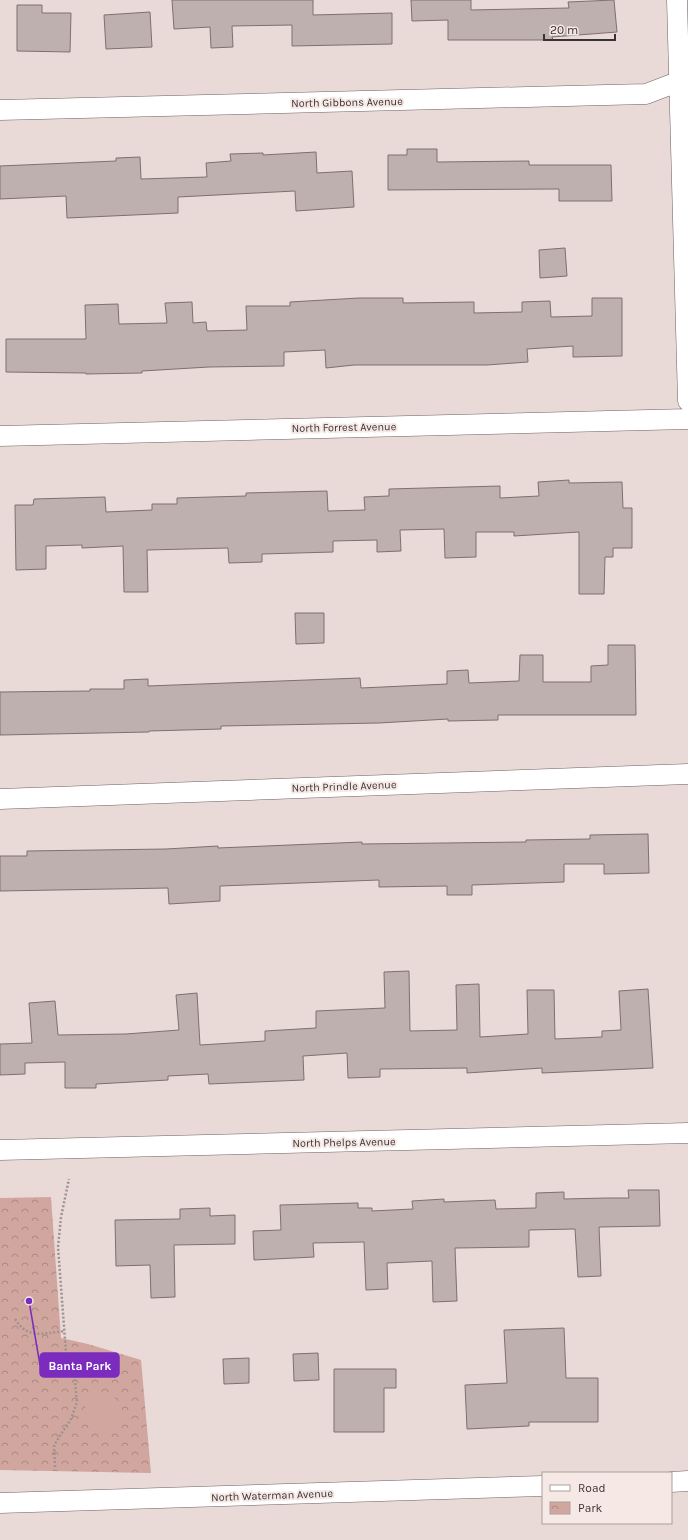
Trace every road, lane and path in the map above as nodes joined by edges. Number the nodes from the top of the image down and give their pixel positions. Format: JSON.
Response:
{"nodes":[{"id":1,"x":677,"y":0,"type":"edge"},
{"id":2,"x":684,"y":77,"type":"edge"},
{"id":3,"x":0,"y":110,"type":"edge"},
{"id":4,"x":688,"y":401,"type":"edge"},
{"id":5,"x":688,"y":419,"type":"edge"},
{"id":6,"x":0,"y":436,"type":"edge"},
{"id":7,"x":688,"y":774,"type":"edge"},
{"id":8,"x":0,"y":799,"type":"edge"},
{"id":9,"x":688,"y":1133,"type":"edge"},
{"id":10,"x":0,"y":1150,"type":"edge"},
{"id":11,"x":69,"y":1178,"type":"dead end"},
{"id":12,"x":15,"y":1319,"type":"dead end"},
{"id":13,"x":64,"y":1331,"type":"junction"},
{"id":14,"x":55,"y":1467,"type":"dead end"},
{"id":15,"x":688,"y":1481,"type":"edge"},
{"id":16,"x":672,"y":1482,"type":"edge"},
{"id":17,"x":542,"y":1486,"type":"edge"},
{"id":18,"x":0,"y":1503,"type":"edge"}],
"edges":[{"from":1,"to":2,"type":"street"},
{"from":2,"to":3,"type":"street","name":"North Gibbons Avenue"},
{"from":2,"to":4,"type":"street"},
{"from":5,"to":6,"type":"street","name":"North Forrest Avenue"},
{"from":7,"to":8,"type":"street","name":"North Prindle Avenue"},
{"from":9,"to":10,"type":"street","name":"North Phelps Avenue"},
{"from":11,"to":13,"type":"path"},
{"from":12,"to":13,"type":"path"},
{"from":13,"to":14,"type":"path"},
{"from":15,"to":16,"type":"street"},
{"from":17,"to":18,"type":"street","name":"North Waterman Avenue"}]}
